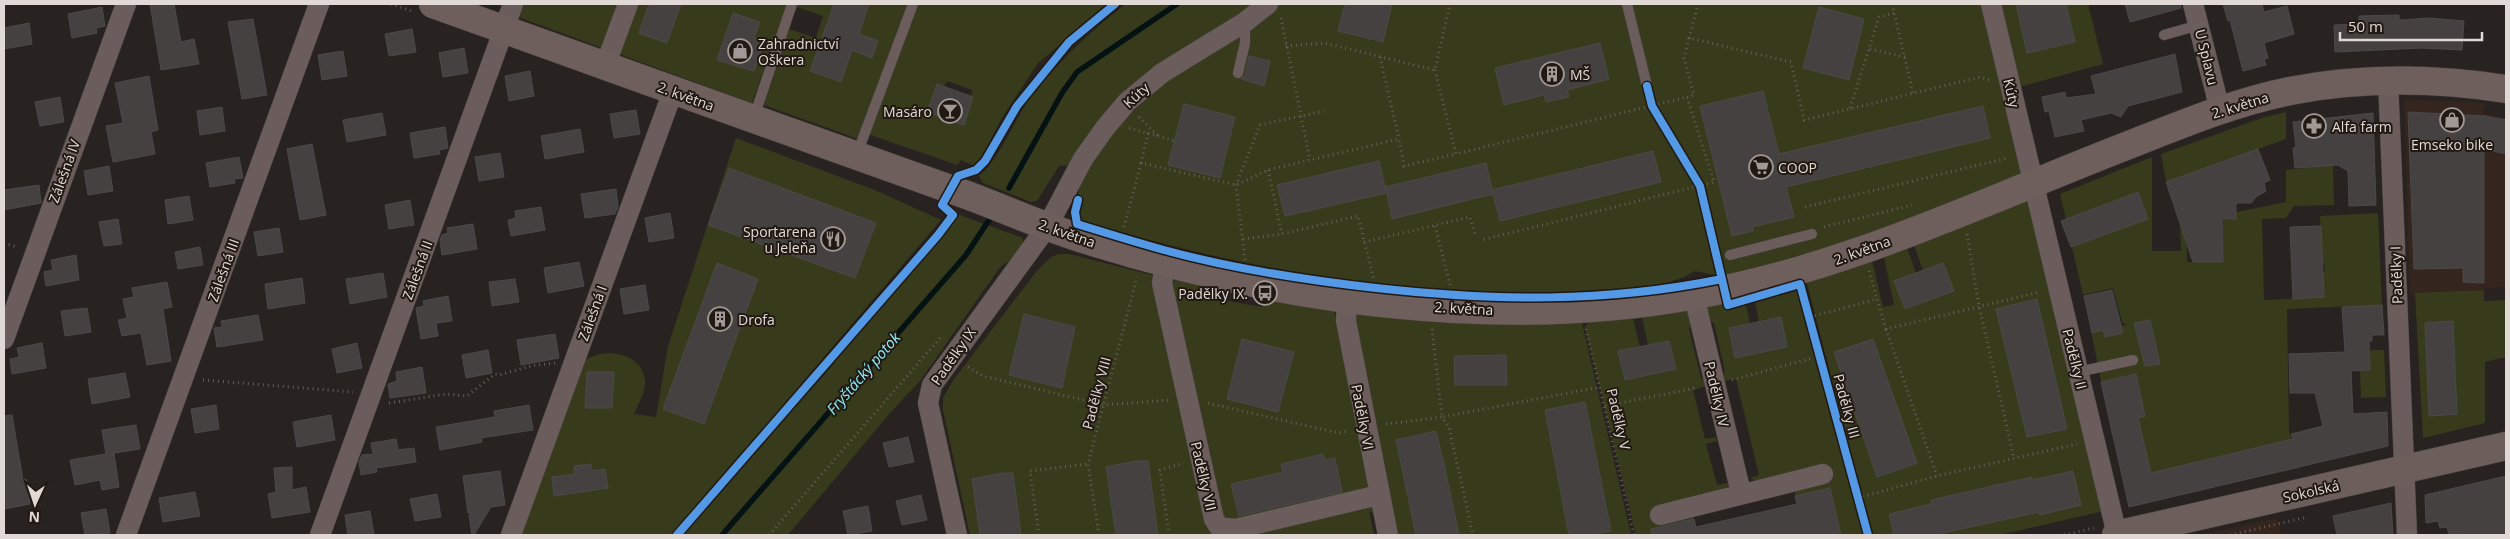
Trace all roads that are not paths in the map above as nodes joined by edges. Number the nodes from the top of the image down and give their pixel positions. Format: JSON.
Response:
{"nodes":[{"id":1,"x":126,"y":4,"type":"edge"},
{"id":2,"x":319,"y":4,"type":"edge"},
{"id":3,"x":433,"y":4,"type":"edge"},
{"id":4,"x":513,"y":4,"type":"edge"},
{"id":5,"x":628,"y":4,"type":"edge"},
{"id":6,"x":792,"y":4,"type":"edge"},
{"id":7,"x":913,"y":4,"type":"edge"},
{"id":8,"x":1627,"y":4,"type":"edge"},
{"id":9,"x":1991,"y":4,"type":"edge"},
{"id":10,"x":2193,"y":4,"type":"edge"},
{"id":11,"x":1274,"y":8,"type":"edge"},
{"id":12,"x":1245,"y":22,"type":"junction"},
{"id":13,"x":2199,"y":26,"type":"junction"},
{"id":14,"x":504,"y":29,"type":"junction"},
{"id":15,"x":2164,"y":35,"type":"dead end"},
{"id":16,"x":605,"y":66,"type":"junction"},
{"id":17,"x":1238,"y":73,"type":"dead end"},
{"id":18,"x":2388,"y":80,"type":"junction"},
{"id":19,"x":1647,"y":86,"type":"road end"},
{"id":20,"x":2506,"y":89,"type":"edge"},
{"id":21,"x":673,"y":91,"type":"junction"},
{"id":22,"x":2220,"y":110,"type":"junction"},
{"id":23,"x":753,"y":120,"type":"junction"},
{"id":24,"x":856,"y":157,"type":"junction"},
{"id":25,"x":2033,"y":183,"type":"junction"},
{"id":26,"x":1036,"y":223,"type":"junction"},
{"id":27,"x":1816,"y":231,"type":"road end"},
{"id":28,"x":1730,"y":255,"type":"dead end"},
{"id":29,"x":1154,"y":260,"type":"junction"},
{"id":30,"x":1357,"y":292,"type":"junction"},
{"id":31,"x":1694,"y":296,"type":"junction"},
{"id":32,"x":4,"y":339,"type":"edge"},
{"id":33,"x":2132,"y":360,"type":"dead end"},
{"id":34,"x":2078,"y":372,"type":"junction"},
{"id":35,"x":2506,"y":446,"type":"edge"},
{"id":36,"x":2404,"y":469,"type":"junction"},
{"id":37,"x":1823,"y":474,"type":"dead end"},
{"id":38,"x":1741,"y":493,"type":"junction"},
{"id":39,"x":1379,"y":495,"type":"junction"},
{"id":40,"x":1660,"y":514,"type":"dead end"},
{"id":41,"x":2116,"y":531,"type":"edge"},
{"id":42,"x":126,"y":535,"type":"edge"},
{"id":43,"x":320,"y":535,"type":"edge"},
{"id":44,"x":511,"y":535,"type":"edge"},
{"id":45,"x":957,"y":535,"type":"edge"},
{"id":46,"x":1388,"y":535,"type":"edge"},
{"id":47,"x":2407,"y":535,"type":"edge"}],
"edges":[{"from":1,"to":32,"type":"street","name":"Zálešná IV"},
{"from":2,"to":42,"type":"street","name":"Zálešná III"},
{"from":3,"to":14,"type":"street","name":"2. května"},
{"from":4,"to":14,"type":"street","name":"Zálešná II"},
{"from":5,"to":16,"type":"street"},
{"from":6,"to":23,"type":"lane"},
{"from":7,"to":24,"type":"lane"},
{"from":8,"to":19,"type":"lane"},
{"from":9,"to":25,"type":"street","name":"Kúty"},
{"from":10,"to":13,"type":"street","name":"U Splavu"},
{"from":11,"to":12,"type":"street","name":"Kúty"},
{"from":12,"to":17,"type":"lane"},
{"from":12,"to":26,"type":"street","name":"Kúty"},
{"from":13,"to":15,"type":"lane"},
{"from":13,"to":22,"type":"street","name":"U Splavu"},
{"from":14,"to":16,"type":"street","name":"2. května"},
{"from":14,"to":43,"type":"street","name":"Zálešná II"},
{"from":16,"to":21,"type":"street","name":"2. května"},
{"from":18,"to":20,"type":"street","name":"2. května"},
{"from":18,"to":22,"type":"street","name":"2. května"},
{"from":18,"to":36,"type":"street","name":"Padělky I"},
{"from":21,"to":23,"type":"street","name":"2. května"},
{"from":21,"to":44,"type":"street","name":"Zálešná I"},
{"from":22,"to":25,"type":"street","name":"2. května"},
{"from":23,"to":24,"type":"street","name":"2. května"},
{"from":24,"to":26,"type":"street","name":"2. května"},
{"from":25,"to":31,"type":"street","name":"2. května"},
{"from":25,"to":34,"type":"street","name":"Padělky II"},
{"from":26,"to":29,"type":"street","name":"2. května"},
{"from":26,"to":45,"type":"street","name":"Padělky IX"},
{"from":27,"to":28,"type":"lane"},
{"from":29,"to":30,"type":"street","name":"2. května"},
{"from":29,"to":39,"type":"street","name":"Padělky VII"},
{"from":30,"to":31,"type":"street","name":"2. května"},
{"from":30,"to":39,"type":"street","name":"Padělky VI"},
{"from":31,"to":38,"type":"street","name":"Padělky IV"},
{"from":33,"to":34,"type":"lane"},
{"from":34,"to":41,"type":"street","name":"Padělky II"},
{"from":35,"to":36,"type":"main road","name":"Sokolská"},
{"from":36,"to":41,"type":"main road","name":"Sokolská"},
{"from":36,"to":47,"type":"street","name":"Padělky I"},
{"from":37,"to":38,"type":"street"},
{"from":38,"to":40,"type":"street"},
{"from":39,"to":46,"type":"street","name":"Padělky VI"}]}
